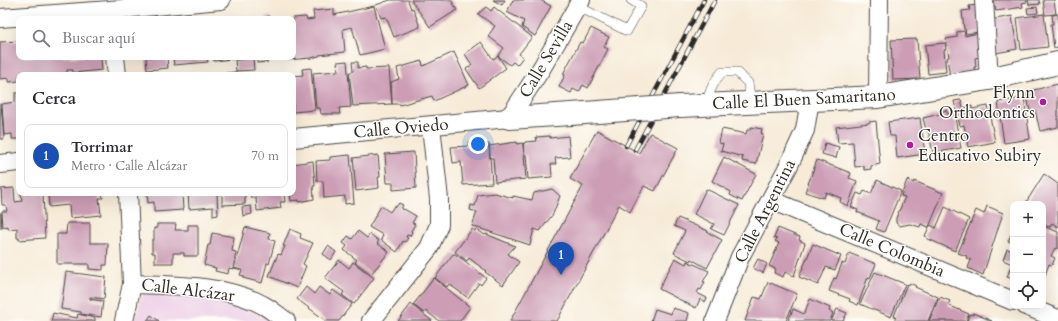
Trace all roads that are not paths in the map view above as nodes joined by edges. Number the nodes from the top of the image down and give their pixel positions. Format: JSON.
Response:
{"nodes":[{"id":1,"x":221,"y":0,"type":"edge"},
{"id":2,"x":631,"y":0,"type":"edge"},
{"id":3,"x":879,"y":0,"type":"edge"},
{"id":4,"x":984,"y":0,"type":"edge"},
{"id":5,"x":579,"y":3,"type":"edge"},
{"id":6,"x":110,"y":15,"type":"edge"},
{"id":7,"x":73,"y":16,"type":"edge"},
{"id":8,"x":0,"y":18,"type":"edge"},
{"id":9,"x":16,"y":18,"type":"edge"},
{"id":10,"x":115,"y":60,"type":"edge"},
{"id":11,"x":1058,"y":63,"type":"edge"},
{"id":12,"x":117,"y":72,"type":"edge"},
{"id":13,"x":989,"y":79,"type":"junction"},
{"id":14,"x":878,"y":98,"type":"junction"},
{"id":15,"x":810,"y":100,"type":"junction"},
{"id":16,"x":751,"y":102,"type":"junction"},
{"id":17,"x":706,"y":104,"type":"junction"},
{"id":18,"x":509,"y":118,"type":"junction"},
{"id":19,"x":431,"y":126,"type":"junction"},
{"id":20,"x":296,"y":138,"type":"edge"},
{"id":21,"x":16,"y":162,"type":"edge"},
{"id":22,"x":0,"y":164,"type":"edge"},
{"id":23,"x":128,"y":196,"type":"edge"},
{"id":24,"x":771,"y":200,"type":"junction"},
{"id":25,"x":132,"y":284,"type":"junction"},
{"id":26,"x":1010,"y":300,"type":"edge"},
{"id":27,"x":1033,"y":309,"type":"edge"},
{"id":28,"x":1058,"y":319,"type":"edge"},
{"id":29,"x":124,"y":321,"type":"edge"},
{"id":30,"x":286,"y":321,"type":"edge"},
{"id":31,"x":371,"y":321,"type":"edge"},
{"id":32,"x":715,"y":321,"type":"edge"}],
"edges":[{"from":1,"to":6,"type":"street"},
{"from":2,"to":5,"type":"lane"},
{"from":3,"to":14,"type":"street"},
{"from":4,"to":13,"type":"street"},
{"from":5,"to":18,"type":"street","name":"Calle Sevilla"},
{"from":6,"to":7,"type":"street"},
{"from":8,"to":9,"type":"street"},
{"from":10,"to":12,"type":"street"},
{"from":11,"to":13,"type":"street","name":"Calle El Buen Samaritano"},
{"from":13,"to":14,"type":"street","name":"Calle El Buen Samaritano"},
{"from":14,"to":15,"type":"street","name":"Calle El Buen Samaritano"},
{"from":15,"to":16,"type":"street","name":"Calle El Buen Samaritano"},
{"from":15,"to":24,"type":"street","name":"Calle Argentina"},
{"from":16,"to":17,"type":"street","name":"Calle El Buen Samaritano"},
{"from":16,"to":17,"type":"lane"},
{"from":17,"to":18,"type":"street","name":"Calle El Buen Samaritano","bridge":true},
{"from":18,"to":19,"type":"street","name":"Calle Oviedo"},
{"from":19,"to":20,"type":"street","name":"Calle Oviedo"},
{"from":19,"to":31,"type":"street"},
{"from":21,"to":22,"type":"street"},
{"from":23,"to":25,"type":"street"},
{"from":24,"to":26,"type":"street","name":"Calle Colombia"},
{"from":24,"to":32,"type":"street","name":"Calle Argentina"},
{"from":25,"to":29,"type":"street"},
{"from":25,"to":30,"type":"street","name":"Calle Alcázar"},
{"from":27,"to":28,"type":"street"}]}
